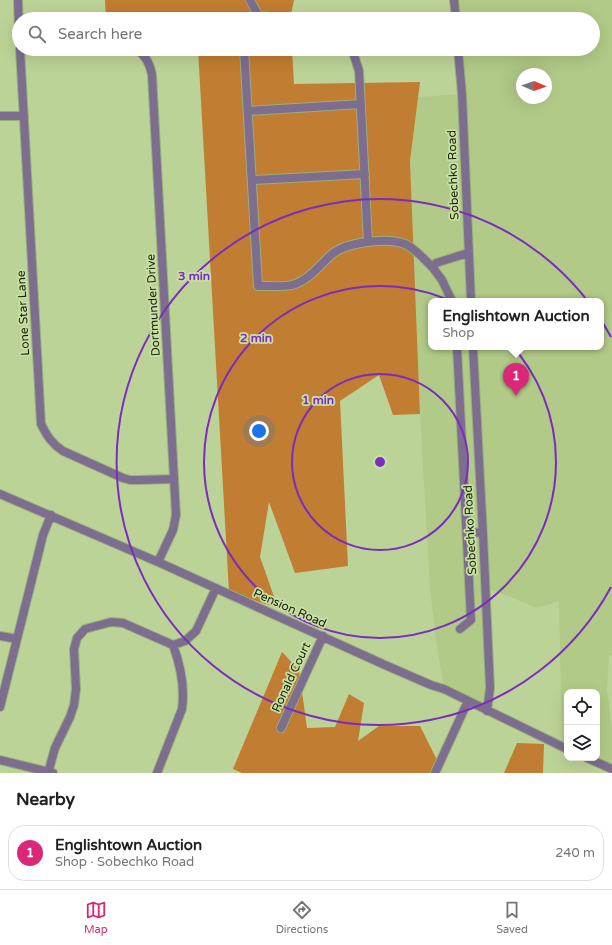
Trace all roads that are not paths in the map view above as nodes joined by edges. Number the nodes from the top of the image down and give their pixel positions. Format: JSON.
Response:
{"nodes":[{"id":1,"x":18,"y":0,"type":"edge"},
{"id":2,"x":250,"y":0,"type":"edge"},
{"id":3,"x":454,"y":0,"type":"edge"},
{"id":4,"x":18,"y":12,"type":"edge"},
{"id":5,"x":254,"y":12,"type":"edge"},
{"id":6,"x":455,"y":12,"type":"edge"},
{"id":7,"x":20,"y":56,"type":"edge"},
{"id":8,"x":144,"y":56,"type":"edge"},
{"id":9,"x":244,"y":56,"type":"edge"},
{"id":10,"x":354,"y":56,"type":"edge"},
{"id":11,"x":459,"y":56,"type":"edge"},
{"id":12,"x":361,"y":104,"type":"junction"},
{"id":13,"x":248,"y":111,"type":"junction"},
{"id":14,"x":0,"y":116,"type":"edge"},
{"id":15,"x":24,"y":116,"type":"junction"},
{"id":16,"x":365,"y":174,"type":"junction"},
{"id":17,"x":253,"y":180,"type":"junction"},
{"id":18,"x":368,"y":242,"type":"junction"},
{"id":19,"x":468,"y":253,"type":"junction"},
{"id":20,"x":433,"y":268,"type":"junction"},
{"id":21,"x":451,"y":298,"type":"edge"},
{"id":22,"x":471,"y":298,"type":"edge"},
{"id":23,"x":457,"y":350,"type":"edge"},
{"id":24,"x":473,"y":350,"type":"edge"},
{"id":25,"x":174,"y":479,"type":"junction"},
{"id":26,"x":0,"y":494,"type":"edge"},
{"id":27,"x":51,"y":515,"type":"junction"},
{"id":28,"x":483,"y":532,"type":"junction"},
{"id":29,"x":467,"y":533,"type":"junction"},
{"id":30,"x":158,"y":562,"type":"junction"},
{"id":31,"x":216,"y":588,"type":"junction"},
{"id":32,"x":460,"y":629,"type":"dead end"},
{"id":33,"x":0,"y":636,"type":"edge"},
{"id":34,"x":323,"y":636,"type":"junction"},
{"id":35,"x":16,"y":639,"type":"junction"},
{"id":36,"x":173,"y":645,"type":"junction"},
{"id":37,"x":468,"y":701,"type":"junction"},
{"id":38,"x":0,"y":708,"type":"edge"},
{"id":39,"x":487,"y":711,"type":"junction"},
{"id":40,"x":281,"y":728,"type":"dead end"},
{"id":41,"x":564,"y":748,"type":"edge"},
{"id":42,"x":0,"y":760,"type":"edge"},
{"id":43,"x":594,"y":761,"type":"edge"},
{"id":44,"x":612,"y":769,"type":"edge"},
{"id":45,"x":50,"y":773,"type":"edge"},
{"id":46,"x":157,"y":773,"type":"edge"},
{"id":47,"x":435,"y":773,"type":"edge"}],
"edges":[{"from":1,"to":4,"type":"street"},
{"from":2,"to":5,"type":"street"},
{"from":3,"to":6,"type":"street"},
{"from":7,"to":15,"type":"street","name":"Lone Star Lane"},
{"from":8,"to":25,"type":"street","name":"Dortmunder Drive"},
{"from":9,"to":13,"type":"street"},
{"from":10,"to":12,"type":"street"},
{"from":11,"to":19,"type":"street","name":"Sobechko Road"},
{"from":12,"to":13,"type":"street"},
{"from":12,"to":16,"type":"street"},
{"from":13,"to":17,"type":"street"},
{"from":14,"to":15,"type":"street"},
{"from":15,"to":25,"type":"street","name":"Lone Star Lane"},
{"from":16,"to":17,"type":"street"},
{"from":16,"to":18,"type":"street"},
{"from":17,"to":18,"type":"street"},
{"from":18,"to":20,"type":"street"},
{"from":19,"to":20,"type":"street"},
{"from":19,"to":22,"type":"street","name":"Sobechko Road"},
{"from":20,"to":21,"type":"street"},
{"from":23,"to":29,"type":"street"},
{"from":24,"to":28,"type":"street","name":"Sobechko Road"},
{"from":25,"to":30,"type":"street","name":"Dortmunder Drive"},
{"from":26,"to":27,"type":"street","name":"Pension Road"},
{"from":27,"to":30,"type":"street","name":"Pension Road"},
{"from":27,"to":35,"type":"street"},
{"from":28,"to":29,"type":"street"},
{"from":28,"to":39,"type":"street","name":"Sobechko Road"},
{"from":29,"to":32,"type":"street"},
{"from":30,"to":31,"type":"street","name":"Pension Road"},
{"from":31,"to":34,"type":"street","name":"Pension Road"},
{"from":31,"to":36,"type":"street"},
{"from":33,"to":35,"type":"street"},
{"from":34,"to":37,"type":"street","name":"Pension Road"},
{"from":34,"to":40,"type":"street","name":"Ronald Court"},
{"from":35,"to":38,"type":"street"},
{"from":36,"to":45,"type":"street"},
{"from":36,"to":46,"type":"street"},
{"from":37,"to":39,"type":"street","name":"Pension Road"},
{"from":37,"to":47,"type":"street"},
{"from":39,"to":41,"type":"street","name":"Pension Road"},
{"from":42,"to":45,"type":"street"},
{"from":43,"to":44,"type":"street"}]}
